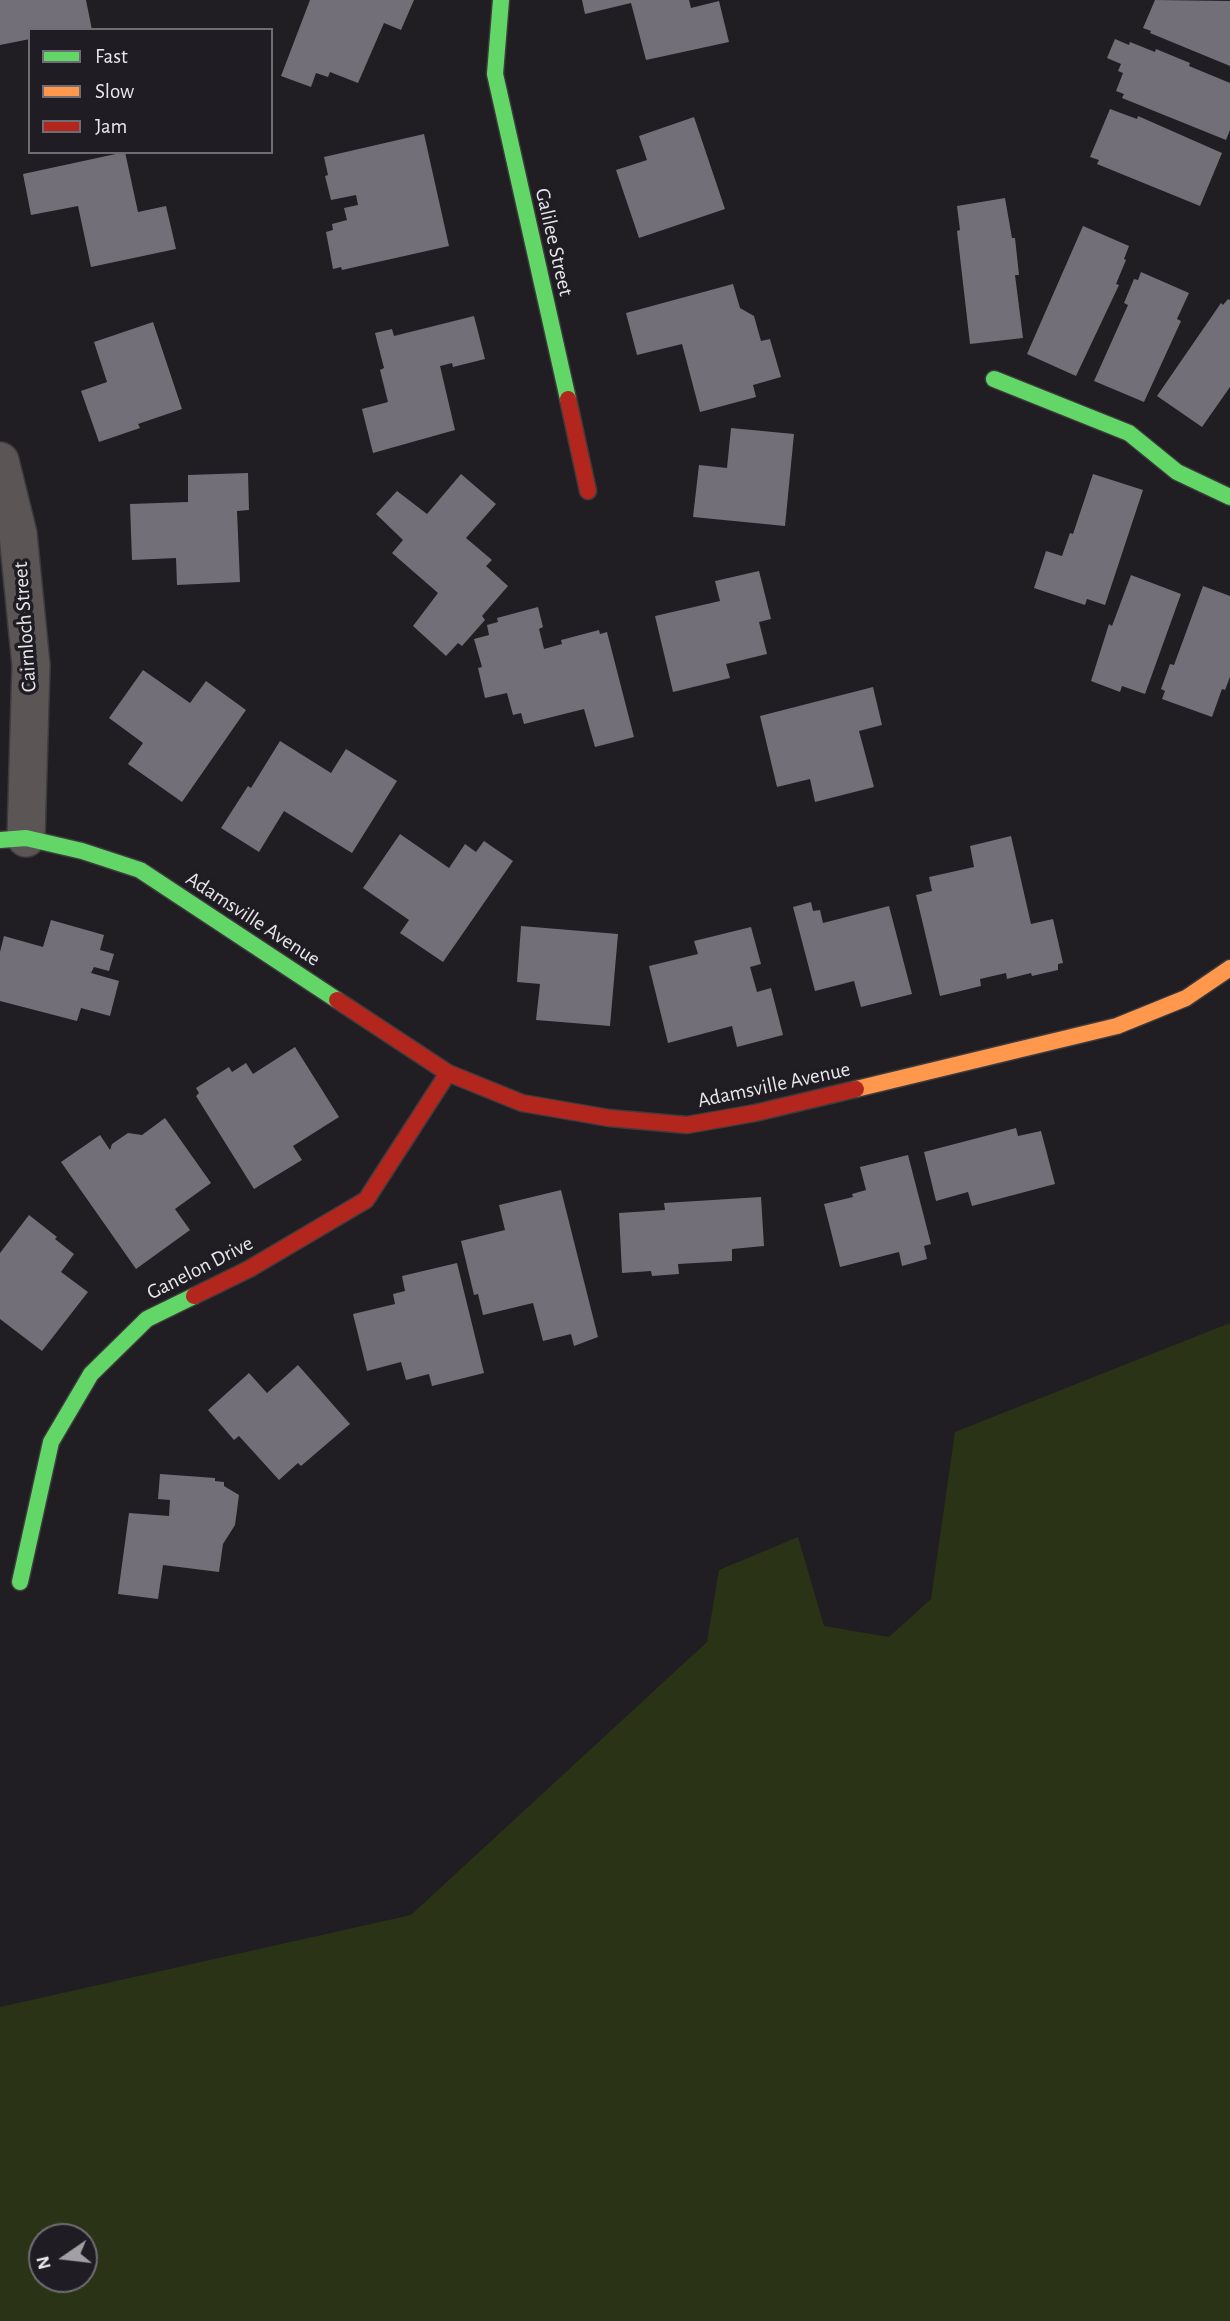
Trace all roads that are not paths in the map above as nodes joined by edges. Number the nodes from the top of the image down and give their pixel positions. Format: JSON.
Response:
{"nodes":[{"id":1,"x":501,"y":0,"type":"edge"},
{"id":2,"x":994,"y":379,"type":"dead end"},
{"id":3,"x":0,"y":461,"type":"edge"},
{"id":4,"x":588,"y":491,"type":"dead end"},
{"id":5,"x":1230,"y":497,"type":"edge"},
{"id":6,"x":13,"y":839,"type":"edge"},
{"id":7,"x":1230,"y":968,"type":"edge"},
{"id":8,"x":448,"y":1073,"type":"junction"},
{"id":9,"x":20,"y":1582,"type":"dead end"}],
"edges":[{"from":1,"to":4,"type":"street","name":"Galilee Street"},
{"from":2,"to":5,"type":"street"},
{"from":3,"to":6,"type":"street","name":"Cairnloch Street"},
{"from":6,"to":8,"type":"street","name":"Adamsville Avenue"},
{"from":7,"to":8,"type":"street","name":"Adamsville Avenue"},
{"from":8,"to":9,"type":"street","name":"Ganelon Drive"}]}
